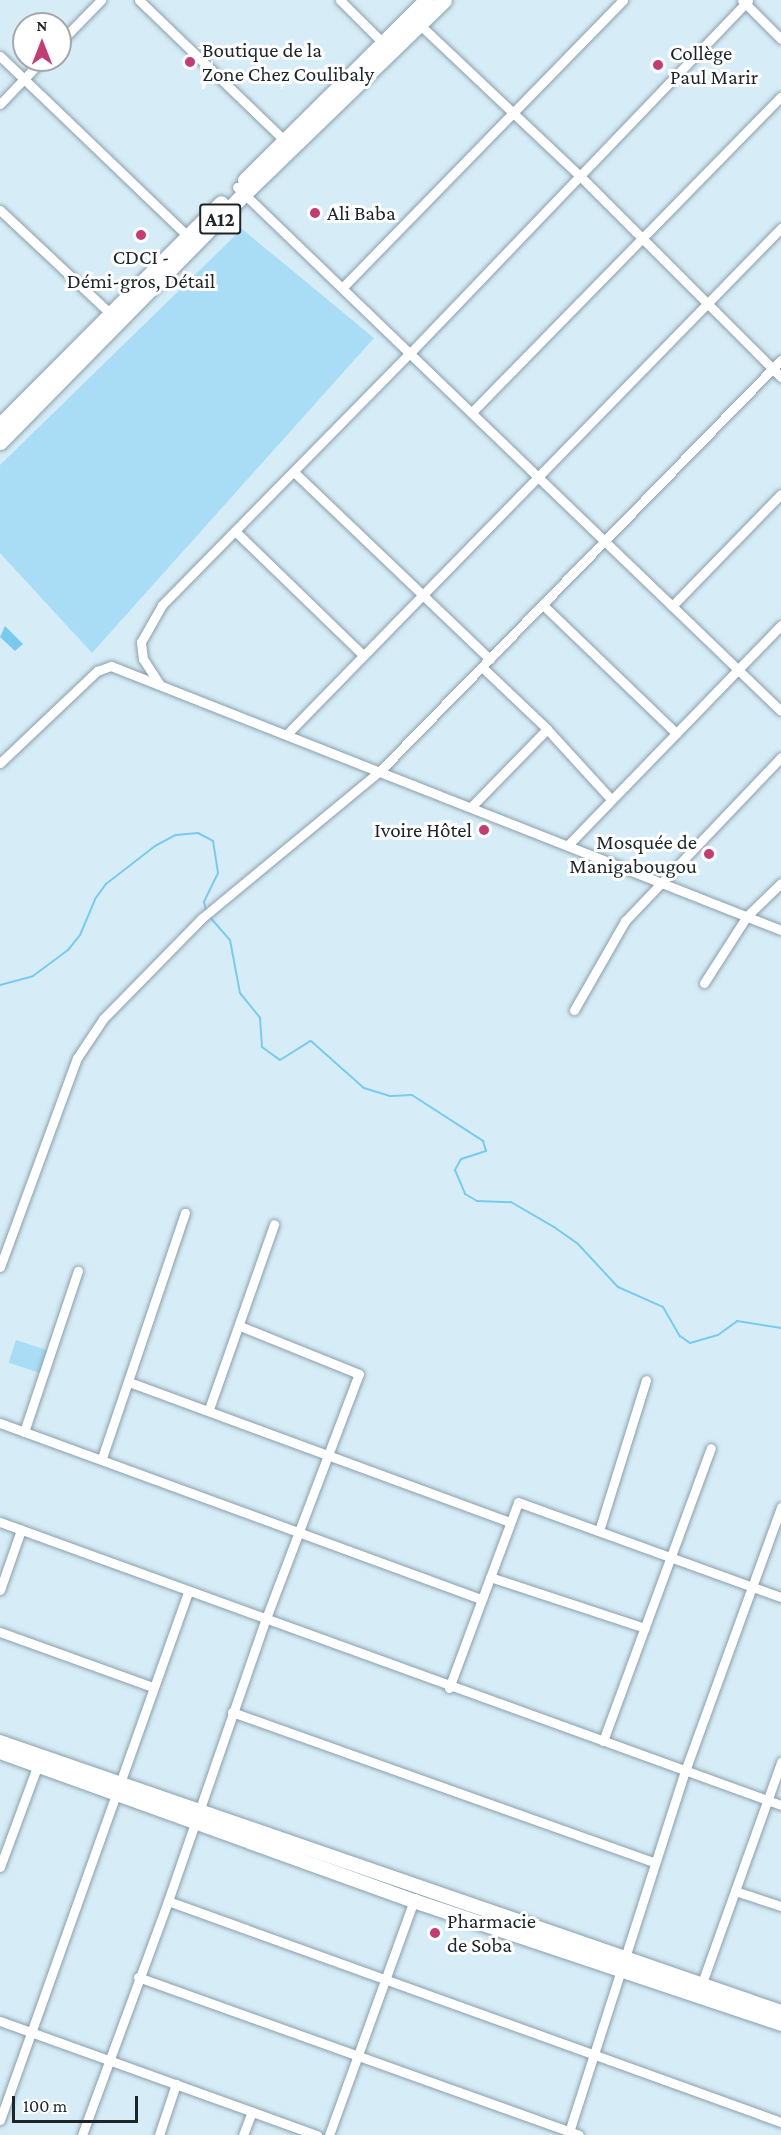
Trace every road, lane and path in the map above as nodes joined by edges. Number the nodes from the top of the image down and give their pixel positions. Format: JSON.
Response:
{"nodes":[{"id":1,"x":101,"y":0,"type":"edge"},
{"id":2,"x":139,"y":0,"type":"edge"},
{"id":3,"x":340,"y":0,"type":"edge"},
{"id":4,"x":426,"y":0,"type":"edge"},
{"id":5,"x":444,"y":0,"type":"edge"},
{"id":6,"x":623,"y":0,"type":"edge"},
{"id":7,"x":745,"y":1,"type":"edge"},
{"id":8,"x":414,"y":20,"type":"junction"},
{"id":9,"x":72,"y":30,"type":"edge"},
{"id":10,"x":781,"y":39,"type":"edge"},
{"id":11,"x":382,"y":42,"type":"junction"},
{"id":12,"x":0,"y":56,"type":"edge"},
{"id":13,"x":31,"y":72,"type":"edge"},
{"id":14,"x":358,"y":76,"type":"junction"},
{"id":15,"x":23,"y":80,"type":"junction"},
{"id":16,"x":781,"y":98,"type":"edge"},
{"id":17,"x":0,"y":104,"type":"edge"},
{"id":18,"x":512,"y":114,"type":"junction"},
{"id":19,"x":285,"y":141,"type":"junction"},
{"id":20,"x":579,"y":175,"type":"junction"},
{"id":21,"x":241,"y":190,"type":"junction"},
{"id":22,"x":0,"y":210,"type":"edge"},
{"id":23,"x":781,"y":228,"type":"edge"},
{"id":24,"x":188,"y":236,"type":"junction"},
{"id":25,"x":643,"y":241,"type":"junction"},
{"id":26,"x":343,"y":287,"type":"junction"},
{"id":27,"x":708,"y":305,"type":"junction"},
{"id":28,"x":115,"y":318,"type":"junction"},
{"id":29,"x":411,"y":352,"type":"junction"},
{"id":30,"x":781,"y":360,"type":"edge"},
{"id":31,"x":772,"y":369,"type":"junction"},
{"id":32,"x":781,"y":377,"type":"edge"},
{"id":33,"x":472,"y":412,"type":"junction"},
{"id":34,"x":0,"y":425,"type":"edge"},
{"id":35,"x":0,"y":442,"type":"edge"},
{"id":36,"x":294,"y":472,"type":"junction"},
{"id":37,"x":539,"y":476,"type":"junction"},
{"id":38,"x":781,"y":494,"type":"edge"},
{"id":39,"x":235,"y":531,"type":"junction"},
{"id":40,"x":606,"y":541,"type":"junction"},
{"id":41,"x":423,"y":594,"type":"junction"},
{"id":42,"x":543,"y":605,"type":"junction"},
{"id":43,"x":672,"y":606,"type":"junction"},
{"id":44,"x":781,"y":626,"type":"edge"},
{"id":45,"x":363,"y":654,"type":"junction"},
{"id":46,"x":490,"y":659,"type":"junction"},
{"id":47,"x":482,"y":667,"type":"junction"},
{"id":48,"x":738,"y":670,"type":"junction"},
{"id":49,"x":160,"y":685,"type":"junction"},
{"id":50,"x":781,"y":711,"type":"edge"},
{"id":51,"x":547,"y":729,"type":"junction"},
{"id":52,"x":676,"y":733,"type":"junction"},
{"id":53,"x":287,"y":734,"type":"junction"},
{"id":54,"x":781,"y":757,"type":"edge"},
{"id":55,"x":0,"y":763,"type":"edge"},
{"id":56,"x":380,"y":771,"type":"junction"},
{"id":57,"x":611,"y":799,"type":"junction"},
{"id":58,"x":471,"y":807,"type":"junction"},
{"id":59,"x":568,"y":845,"type":"junction"},
{"id":60,"x":661,"y":881,"type":"junction"},
{"id":61,"x":781,"y":883,"type":"edge"},
{"id":62,"x":747,"y":916,"type":"junction"},
{"id":63,"x":781,"y":930,"type":"edge"},
{"id":64,"x":704,"y":983,"type":"dead end"},
{"id":65,"x":574,"y":1010,"type":"dead end"},
{"id":66,"x":185,"y":1213,"type":"dead end"},
{"id":67,"x":274,"y":1224,"type":"dead end"},
{"id":68,"x":0,"y":1267,"type":"edge"},
{"id":69,"x":78,"y":1271,"type":"dead end"},
{"id":70,"x":240,"y":1326,"type":"junction"},
{"id":71,"x":646,"y":1380,"type":"dead end"},
{"id":72,"x":129,"y":1382,"type":"junction"},
{"id":73,"x":209,"y":1409,"type":"junction"},
{"id":74,"x":0,"y":1423,"type":"edge"},
{"id":75,"x":24,"y":1432,"type":"junction"},
{"id":76,"x":711,"y":1448,"type":"dead end"},
{"id":77,"x":327,"y":1454,"type":"junction"},
{"id":78,"x":102,"y":1458,"type":"junction"},
{"id":79,"x":781,"y":1507,"type":"edge"},
{"id":80,"x":0,"y":1522,"type":"edge"},
{"id":81,"x":509,"y":1522,"type":"junction"},
{"id":82,"x":21,"y":1530,"type":"junction"},
{"id":83,"x":299,"y":1531,"type":"junction"},
{"id":84,"x":599,"y":1531,"type":"junction"},
{"id":85,"x":671,"y":1557,"type":"junction"},
{"id":86,"x":490,"y":1577,"type":"junction"},
{"id":87,"x":753,"y":1587,"type":"junction"},
{"id":88,"x":0,"y":1590,"type":"edge"},
{"id":89,"x":188,"y":1592,"type":"junction"},
{"id":90,"x":781,"y":1597,"type":"edge"},
{"id":91,"x":481,"y":1599,"type":"junction"},
{"id":92,"x":265,"y":1621,"type":"junction"},
{"id":93,"x":645,"y":1628,"type":"junction"},
{"id":94,"x":0,"y":1632,"type":"edge"},
{"id":95,"x":153,"y":1687,"type":"junction"},
{"id":96,"x":449,"y":1688,"type":"junction"},
{"id":97,"x":232,"y":1712,"type":"junction"},
{"id":98,"x":603,"y":1741,"type":"junction"},
{"id":99,"x":0,"y":1742,"type":"edge"},
{"id":100,"x":0,"y":1752,"type":"edge"},
{"id":101,"x":781,"y":1762,"type":"edge"},
{"id":102,"x":38,"y":1764,"type":"junction"},
{"id":103,"x":685,"y":1772,"type":"junction"},
{"id":104,"x":118,"y":1786,"type":"junction"},
{"id":105,"x":768,"y":1801,"type":"junction"},
{"id":106,"x":781,"y":1805,"type":"edge"},
{"id":107,"x":198,"y":1815,"type":"junction"},
{"id":108,"x":656,"y":1863,"type":"junction"},
{"id":109,"x":0,"y":1867,"type":"edge"},
{"id":110,"x":735,"y":1891,"type":"junction"},
{"id":111,"x":417,"y":1894,"type":"junction"},
{"id":112,"x":168,"y":1901,"type":"junction"},
{"id":113,"x":781,"y":1906,"type":"edge"},
{"id":114,"x":624,"y":1963,"type":"junction"},
{"id":115,"x":138,"y":1977,"type":"junction"},
{"id":116,"x":384,"y":1979,"type":"junction"},
{"id":117,"x":702,"y":1983,"type":"junction"},
{"id":118,"x":781,"y":2012,"type":"edge"},
{"id":119,"x":0,"y":2021,"type":"edge"},
{"id":120,"x":781,"y":2024,"type":"edge"},
{"id":121,"x":31,"y":2032,"type":"junction"},
{"id":122,"x":355,"y":2056,"type":"junction"},
{"id":123,"x":595,"y":2057,"type":"junction"},
{"id":124,"x":108,"y":2060,"type":"junction"},
{"id":125,"x":176,"y":2084,"type":"junction"},
{"id":126,"x":252,"y":2112,"type":"junction"},
{"id":127,"x":0,"y":2121,"type":"edge"},
{"id":128,"x":781,"y":2122,"type":"edge"},
{"id":129,"x":569,"y":2133,"type":"edge"},
{"id":130,"x":82,"y":2135,"type":"edge"},
{"id":131,"x":159,"y":2135,"type":"edge"},
{"id":132,"x":243,"y":2135,"type":"edge"},
{"id":133,"x":317,"y":2135,"type":"edge"},
{"id":134,"x":329,"y":2135,"type":"edge"},
{"id":135,"x":579,"y":2135,"type":"edge"}],
"edges":[{"from":1,"to":9,"type":"street"},
{"from":2,"to":19,"type":"street"},
{"from":3,"to":11,"type":"street"},
{"from":4,"to":8,"type":"main road","number":"A12"},
{"from":5,"to":8,"type":"main road","number":"A12"},
{"from":6,"to":18,"type":"street"},
{"from":7,"to":10,"type":"street"},
{"from":7,"to":20,"type":"street"},
{"from":8,"to":11,"type":"main road","number":"A12"},
{"from":8,"to":14,"type":"main road","number":"A12"},
{"from":8,"to":18,"type":"street"},
{"from":11,"to":14,"type":"main road","number":"A12"},
{"from":12,"to":15,"type":"street"},
{"from":13,"to":15,"type":"street"},
{"from":14,"to":19,"type":"main road","number":"A12"},
{"from":14,"to":21,"type":"main road","number":"A12"},
{"from":15,"to":17,"type":"street"},
{"from":15,"to":24,"type":"street"},
{"from":16,"to":25,"type":"street"},
{"from":18,"to":20,"type":"street"},
{"from":18,"to":26,"type":"street"},
{"from":19,"to":21,"type":"main road","number":"A12"},
{"from":20,"to":25,"type":"street"},
{"from":20,"to":29,"type":"street"},
{"from":21,"to":24,"type":"main road","number":"A12"},
{"from":21,"to":26,"type":"street"},
{"from":21,"to":28,"type":"main road","number":"A12"},
{"from":22,"to":28,"type":"street"},
{"from":23,"to":27,"type":"street"},
{"from":24,"to":28,"type":"main road","number":"A12"},
{"from":25,"to":27,"type":"street"},
{"from":25,"to":33,"type":"street"},
{"from":26,"to":29,"type":"street"},
{"from":27,"to":31,"type":"street"},
{"from":27,"to":37,"type":"street"},
{"from":28,"to":34,"type":"main road","number":"A12"},
{"from":28,"to":35,"type":"main road","number":"A12"},
{"from":29,"to":33,"type":"street"},
{"from":29,"to":36,"type":"street"},
{"from":30,"to":31,"type":"street"},
{"from":31,"to":32,"type":"street"},
{"from":31,"to":40,"type":"street"},
{"from":33,"to":37,"type":"street"},
{"from":36,"to":39,"type":"street"},
{"from":36,"to":41,"type":"street"},
{"from":37,"to":40,"type":"street"},
{"from":37,"to":41,"type":"street"},
{"from":38,"to":43,"type":"street"},
{"from":39,"to":45,"type":"street"},
{"from":39,"to":49,"type":"street"},
{"from":40,"to":42,"type":"street"},
{"from":40,"to":43,"type":"street"},
{"from":41,"to":45,"type":"street"},
{"from":41,"to":46,"type":"street"},
{"from":42,"to":46,"type":"street"},
{"from":42,"to":52,"type":"street"},
{"from":43,"to":48,"type":"street"},
{"from":44,"to":48,"type":"street"},
{"from":45,"to":53,"type":"street"},
{"from":46,"to":47,"type":"street"},
{"from":47,"to":51,"type":"street"},
{"from":47,"to":56,"type":"street"},
{"from":48,"to":50,"type":"street"},
{"from":48,"to":52,"type":"street"},
{"from":49,"to":53,"type":"street"},
{"from":49,"to":55,"type":"street"},
{"from":51,"to":57,"type":"street"},
{"from":51,"to":58,"type":"street"},
{"from":52,"to":57,"type":"street"},
{"from":53,"to":56,"type":"street"},
{"from":54,"to":60,"type":"street"},
{"from":56,"to":58,"type":"street"},
{"from":56,"to":68,"type":"street"},
{"from":57,"to":59,"type":"street"},
{"from":58,"to":59,"type":"street"},
{"from":59,"to":60,"type":"street"},
{"from":60,"to":62,"type":"street"},
{"from":60,"to":65,"type":"street"},
{"from":61,"to":62,"type":"street"},
{"from":62,"to":63,"type":"street"},
{"from":62,"to":64,"type":"street"},
{"from":66,"to":72,"type":"street"},
{"from":67,"to":70,"type":"street"},
{"from":69,"to":75,"type":"street"},
{"from":70,"to":73,"type":"street"},
{"from":70,"to":77,"type":"street"},
{"from":71,"to":84,"type":"street"},
{"from":72,"to":73,"type":"street"},
{"from":72,"to":78,"type":"street"},
{"from":73,"to":77,"type":"street"},
{"from":74,"to":75,"type":"street"},
{"from":75,"to":78,"type":"street"},
{"from":76,"to":85,"type":"street"},
{"from":77,"to":81,"type":"street"},
{"from":77,"to":83,"type":"street"},
{"from":78,"to":83,"type":"street"},
{"from":79,"to":87,"type":"street"},
{"from":80,"to":82,"type":"street"},
{"from":81,"to":84,"type":"street"},
{"from":81,"to":86,"type":"street"},
{"from":82,"to":88,"type":"street"},
{"from":82,"to":89,"type":"street"},
{"from":83,"to":91,"type":"street"},
{"from":83,"to":92,"type":"street"},
{"from":84,"to":85,"type":"street"},
{"from":85,"to":87,"type":"street"},
{"from":85,"to":93,"type":"street"},
{"from":86,"to":91,"type":"street"},
{"from":86,"to":93,"type":"street"},
{"from":87,"to":90,"type":"street"},
{"from":87,"to":103,"type":"street"},
{"from":89,"to":92,"type":"street"},
{"from":89,"to":95,"type":"street"},
{"from":91,"to":96,"type":"street"},
{"from":92,"to":96,"type":"street"},
{"from":92,"to":97,"type":"street"},
{"from":93,"to":98,"type":"street"},
{"from":94,"to":95,"type":"street"},
{"from":95,"to":104,"type":"street"},
{"from":96,"to":98,"type":"street"},
{"from":97,"to":107,"type":"street"},
{"from":97,"to":108,"type":"street"},
{"from":98,"to":103,"type":"street"},
{"from":99,"to":104,"type":"street"},
{"from":100,"to":102,"type":"street"},
{"from":101,"to":105,"type":"street"},
{"from":102,"to":104,"type":"street"},
{"from":102,"to":109,"type":"street"},
{"from":103,"to":105,"type":"street"},
{"from":103,"to":108,"type":"street"},
{"from":104,"to":107,"type":"street"},
{"from":104,"to":121,"type":"street"},
{"from":105,"to":106,"type":"street"},
{"from":105,"to":110,"type":"street"},
{"from":107,"to":111,"type":"street"},
{"from":107,"to":112,"type":"street"},
{"from":108,"to":114,"type":"street"},
{"from":110,"to":113,"type":"street"},
{"from":110,"to":117,"type":"street"},
{"from":111,"to":114,"type":"street"},
{"from":111,"to":116,"type":"street"},
{"from":112,"to":115,"type":"street"},
{"from":112,"to":116,"type":"street"},
{"from":114,"to":117,"type":"street"},
{"from":114,"to":120,"type":"street"},
{"from":114,"to":123,"type":"street"},
{"from":115,"to":122,"type":"street"},
{"from":115,"to":124,"type":"street"},
{"from":116,"to":122,"type":"street"},
{"from":116,"to":123,"type":"street"},
{"from":117,"to":118,"type":"street"},
{"from":119,"to":121,"type":"street"},
{"from":121,"to":124,"type":"street"},
{"from":121,"to":127,"type":"street"},
{"from":122,"to":129,"type":"street"},
{"from":122,"to":134,"type":"street"},
{"from":123,"to":128,"type":"street"},
{"from":123,"to":129,"type":"street"},
{"from":124,"to":125,"type":"street"},
{"from":124,"to":130,"type":"street"},
{"from":125,"to":126,"type":"street"},
{"from":125,"to":131,"type":"street"},
{"from":126,"to":132,"type":"street"},
{"from":126,"to":133,"type":"street"},
{"from":129,"to":135,"type":"street"}]}
